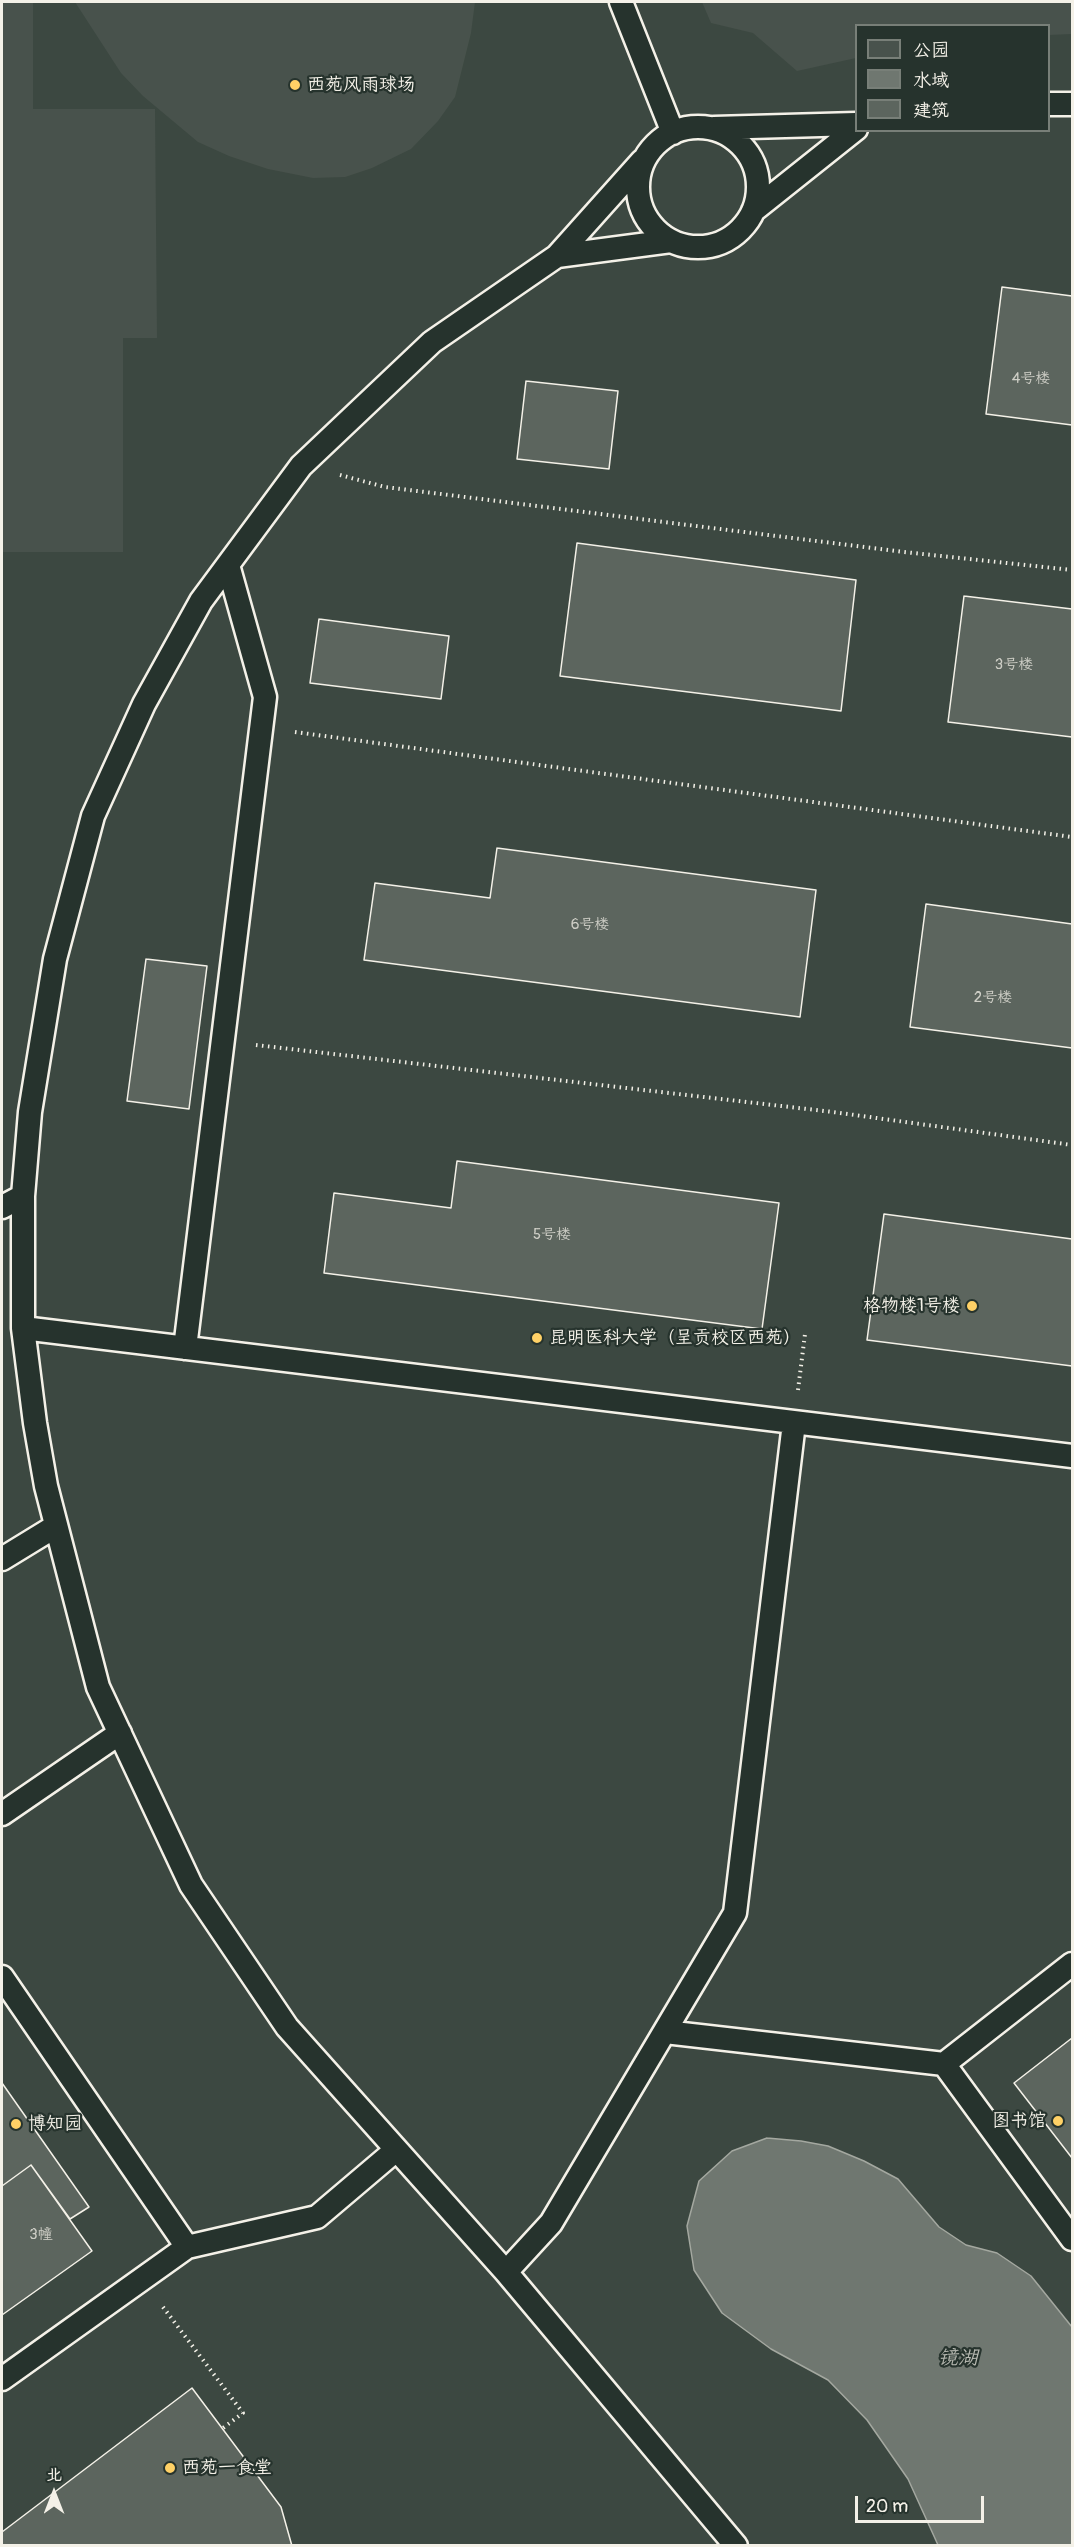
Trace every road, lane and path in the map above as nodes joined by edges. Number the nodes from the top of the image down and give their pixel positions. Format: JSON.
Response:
{"nodes":[{"id":1,"x":621,"y":2,"type":"edge"},
{"id":2,"x":1050,"y":104,"type":"edge"},
{"id":3,"x":1072,"y":104,"type":"edge"},
{"id":4,"x":855,"y":127,"type":"edge"},
{"id":5,"x":855,"y":128,"type":"edge"},
{"id":6,"x":674,"y":135,"type":"junction"},
{"id":7,"x":753,"y":211,"type":"junction"},
{"id":8,"x":671,"y":241,"type":"junction"},
{"id":9,"x":557,"y":256,"type":"junction"},
{"id":10,"x":301,"y":466,"type":"junction"},
{"id":11,"x":228,"y":565,"type":"junction"},
{"id":12,"x":1072,"y":570,"type":"edge"},
{"id":13,"x":261,"y":727,"type":"junction"},
{"id":14,"x":1072,"y":837,"type":"edge"},
{"id":15,"x":223,"y":1041,"type":"junction"},
{"id":16,"x":1072,"y":1145,"type":"edge"},
{"id":17,"x":23,"y":1196,"type":"junction"},
{"id":18,"x":2,"y":1207,"type":"edge"},
{"id":19,"x":23,"y":1328,"type":"junction"},
{"id":20,"x":805,"y":1334,"type":"dead end"},
{"id":21,"x":185,"y":1348,"type":"junction"},
{"id":22,"x":794,"y":1423,"type":"junction"},
{"id":23,"x":1072,"y":1456,"type":"edge"},
{"id":24,"x":56,"y":1526,"type":"junction"},
{"id":25,"x":2,"y":1559,"type":"edge"},
{"id":26,"x":120,"y":1732,"type":"junction"},
{"id":27,"x":2,"y":1814,"type":"edge"},
{"id":28,"x":1072,"y":1964,"type":"edge"},
{"id":29,"x":2,"y":1977,"type":"edge"},
{"id":30,"x":665,"y":2032,"type":"junction"},
{"id":31,"x":944,"y":2064,"type":"junction"},
{"id":32,"x":396,"y":2150,"type":"junction"},
{"id":33,"x":1072,"y":2239,"type":"edge"},
{"id":34,"x":187,"y":2247,"type":"junction"},
{"id":35,"x":506,"y":2272,"type":"junction"},
{"id":36,"x":142,"y":2279,"type":"junction"},
{"id":37,"x":2,"y":2379,"type":"edge"},
{"id":38,"x":223,"y":2428,"type":"dead end"},
{"id":39,"x":736,"y":2546,"type":"edge"}],
"edges":[{"from":1,"to":6,"type":"lane"},
{"from":2,"to":3,"type":"lane"},
{"from":4,"to":6,"type":"lane"},
{"from":5,"to":7,"type":"lane"},
{"from":6,"to":7,"type":"lane"},
{"from":6,"to":8,"type":"lane"},
{"from":6,"to":9,"type":"lane"},
{"from":7,"to":8,"type":"lane"},
{"from":8,"to":9,"type":"lane"},
{"from":9,"to":10,"type":"lane"},
{"from":10,"to":11,"type":"lane"},
{"from":10,"to":12,"type":"path"},
{"from":11,"to":13,"type":"lane"},
{"from":11,"to":17,"type":"lane"},
{"from":13,"to":14,"type":"path"},
{"from":13,"to":15,"type":"lane"},
{"from":15,"to":16,"type":"path"},
{"from":15,"to":21,"type":"lane"},
{"from":17,"to":18,"type":"lane"},
{"from":17,"to":19,"type":"lane"},
{"from":19,"to":21,"type":"lane"},
{"from":19,"to":24,"type":"lane"},
{"from":20,"to":22,"type":"path"},
{"from":21,"to":22,"type":"lane"},
{"from":22,"to":23,"type":"lane"},
{"from":22,"to":30,"type":"lane"},
{"from":24,"to":25,"type":"lane"},
{"from":24,"to":26,"type":"lane"},
{"from":26,"to":27,"type":"lane"},
{"from":26,"to":32,"type":"lane"},
{"from":28,"to":31,"type":"lane"},
{"from":29,"to":34,"type":"lane"},
{"from":30,"to":31,"type":"lane"},
{"from":30,"to":35,"type":"lane"},
{"from":31,"to":33,"type":"lane"},
{"from":32,"to":34,"type":"lane"},
{"from":32,"to":35,"type":"lane"},
{"from":34,"to":36,"type":"lane"},
{"from":35,"to":39,"type":"lane"},
{"from":36,"to":37,"type":"lane"},
{"from":36,"to":38,"type":"path"}]}
